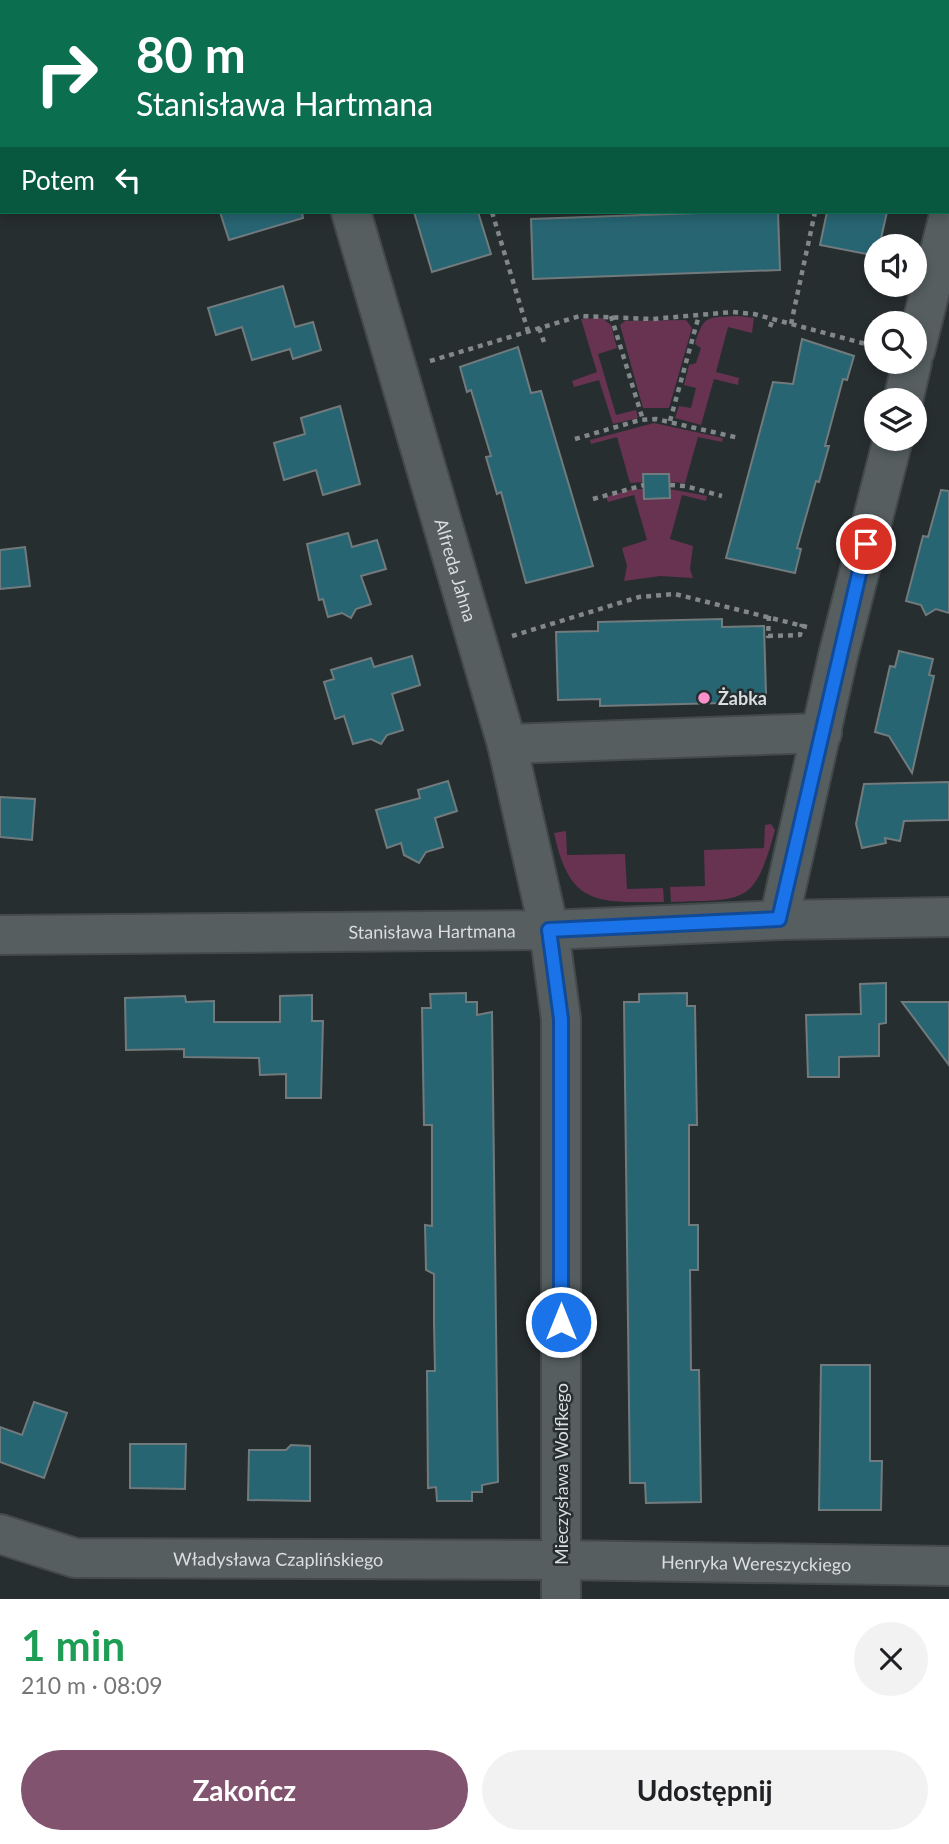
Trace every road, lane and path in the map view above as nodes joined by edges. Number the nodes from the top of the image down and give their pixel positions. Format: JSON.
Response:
{"nodes":[{"id":1,"x":352,"y":214,"type":"edge"},
{"id":2,"x":493,"y":214,"type":"edge"},
{"id":3,"x":815,"y":214,"type":"edge"},
{"id":4,"x":949,"y":215,"type":"edge"},
{"id":5,"x":925,"y":311,"type":"edge"},
{"id":6,"x":699,"y":315,"type":"junction"},
{"id":7,"x":611,"y":316,"type":"junction"},
{"id":8,"x":773,"y":319,"type":"junction"},
{"id":9,"x":791,"y":324,"type":"junction"},
{"id":10,"x":770,"y":327,"type":"dead end"},
{"id":11,"x":539,"y":328,"type":"junction"},
{"id":12,"x":528,"y":331,"type":"junction"},
{"id":13,"x":544,"y":342,"type":"dead end"},
{"id":14,"x":864,"y":344,"type":"edge"},
{"id":15,"x":425,"y":363,"type":"dead end"},
{"id":16,"x":643,"y":420,"type":"junction"},
{"id":17,"x":670,"y":421,"type":"junction"},
{"id":18,"x":739,"y":438,"type":"dead end"},
{"id":19,"x":575,"y":439,"type":"dead end"},
{"id":20,"x":890,"y":451,"type":"edge"},
{"id":21,"x":643,"y":485,"type":"dead end"},
{"id":22,"x":670,"y":485,"type":"dead end"},
{"id":23,"x":722,"y":496,"type":"dead end"},
{"id":24,"x":593,"y":499,"type":"dead end"},
{"id":25,"x":769,"y":616,"type":"junction"},
{"id":26,"x":802,"y":624,"type":"junction"},
{"id":27,"x":814,"y":629,"type":"dead end"},
{"id":28,"x":503,"y":640,"type":"dead end"},
{"id":29,"x":822,"y":733,"type":"junction"},
{"id":30,"x":507,"y":744,"type":"junction"},
{"id":31,"x":949,"y":917,"type":"edge"},
{"id":32,"x":779,"y":919,"type":"junction"},
{"id":33,"x":549,"y":930,"type":"junction"},
{"id":34,"x":0,"y":935,"type":"edge"},
{"id":35,"x":0,"y":1534,"type":"edge"},
{"id":36,"x":561,"y":1560,"type":"junction"},
{"id":37,"x":949,"y":1566,"type":"edge"},
{"id":38,"x":561,"y":1599,"type":"edge"}],
"edges":[{"from":1,"to":30,"type":"street","name":"Alfreda Jahna"},
{"from":2,"to":12,"type":"path"},
{"from":3,"to":9,"type":"path"},
{"from":4,"to":5,"type":"street"},
{"from":6,"to":7,"type":"path"},
{"from":6,"to":8,"type":"path"},
{"from":6,"to":17,"type":"path"},
{"from":7,"to":11,"type":"path"},
{"from":7,"to":16,"type":"path"},
{"from":8,"to":9,"type":"path"},
{"from":8,"to":10,"type":"path"},
{"from":9,"to":14,"type":"path"},
{"from":11,"to":12,"type":"path"},
{"from":11,"to":13,"type":"path"},
{"from":12,"to":15,"type":"path"},
{"from":16,"to":17,"type":"path"},
{"from":16,"to":19,"type":"path"},
{"from":17,"to":18,"type":"path"},
{"from":20,"to":29,"type":"street"},
{"from":21,"to":24,"type":"path"},
{"from":22,"to":23,"type":"path"},
{"from":25,"to":26,"type":"path"},
{"from":25,"to":26,"type":"path"},
{"from":25,"to":28,"type":"path"},
{"from":26,"to":27,"type":"path"},
{"from":29,"to":30,"type":"street"},
{"from":29,"to":32,"type":"street"},
{"from":30,"to":33,"type":"street","name":"Alfreda Jahna"},
{"from":31,"to":32,"type":"street","name":"Stanisława Hartmana"},
{"from":32,"to":33,"type":"street","name":"Stanisława Hartmana"},
{"from":33,"to":34,"type":"street","name":"Stanisława Hartmana"},
{"from":33,"to":36,"type":"street","name":"Mieczysława Wolfkego"},
{"from":35,"to":36,"type":"street","name":"Władysława Czaplińskiego"},
{"from":36,"to":37,"type":"street","name":"Henryka Wereszyckiego"},
{"from":36,"to":38,"type":"street","name":"Mieczysława Wolfkego"}]}
